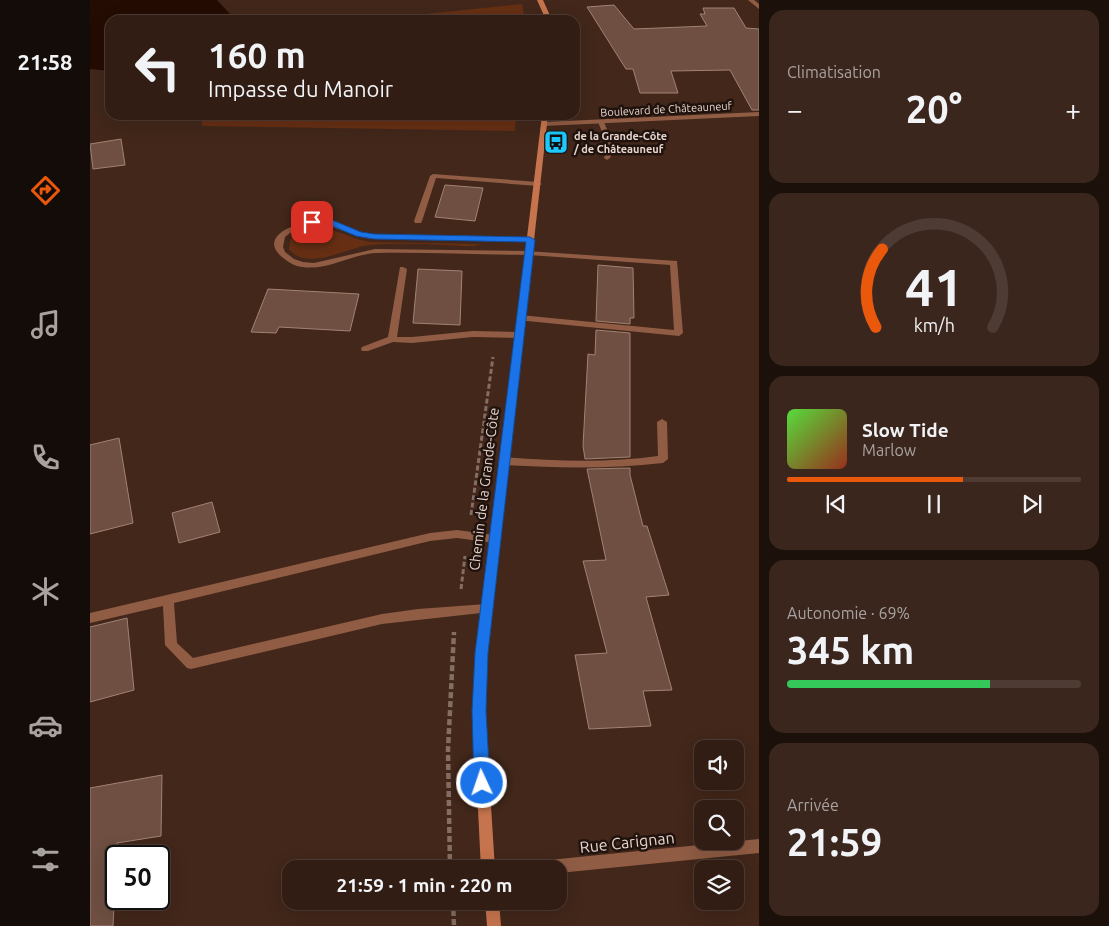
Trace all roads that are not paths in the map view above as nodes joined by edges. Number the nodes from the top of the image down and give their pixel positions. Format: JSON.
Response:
{"nodes":[{"id":1,"x":540,"y":0,"type":"edge"},
{"id":2,"x":751,"y":0,"type":"edge"},
{"id":3,"x":759,"y":7,"type":"edge"},
{"id":4,"x":547,"y":15,"type":"edge"},
{"id":5,"x":759,"y":114,"type":"edge"},
{"id":6,"x":544,"y":120,"type":"edge"},
{"id":7,"x":563,"y":120,"type":"edge"},
{"id":8,"x":601,"y":122,"type":"junction"},
{"id":9,"x":607,"y":158,"type":"dead end"},
{"id":10,"x":538,"y":184,"type":"junction"},
{"id":11,"x":418,"y":221,"type":"dead end"},
{"id":12,"x":530,"y":240,"type":"junction"},
{"id":13,"x":529,"y":253,"type":"junction"},
{"id":14,"x":403,"y":269,"type":"dead end"},
{"id":15,"x":520,"y":318,"type":"junction"},
{"id":16,"x":518,"y":334,"type":"junction"},
{"id":17,"x":392,"y":339,"type":"junction"},
{"id":18,"x":365,"y":349,"type":"dead end"},
{"id":19,"x":662,"y":422,"type":"dead end"},
{"id":20,"x":503,"y":461,"type":"junction"},
{"id":21,"x":494,"y":539,"type":"junction"},
{"id":22,"x":168,"y":600,"type":"junction"},
{"id":23,"x":486,"y":609,"type":"junction"},
{"id":24,"x":90,"y":618,"type":"edge"},
{"id":25,"x":759,"y":846,"type":"edge"},
{"id":26,"x":487,"y":860,"type":"edge"},
{"id":27,"x":567,"y":865,"type":"edge"},
{"id":28,"x":493,"y":910,"type":"edge"},
{"id":29,"x":494,"y":926,"type":"edge"}],
"edges":[{"from":1,"to":4,"type":"main road"},
{"from":2,"to":3,"type":"street"},
{"from":5,"to":8,"type":"street","name":"Boulevard de Châteauneuf"},
{"from":6,"to":10,"type":"main road","name":"Chemin de la Grande-Côte"},
{"from":7,"to":8,"type":"street","name":"Boulevard de Châteauneuf"},
{"from":8,"to":9,"type":"street"},
{"from":10,"to":11,"type":"street"},
{"from":10,"to":12,"type":"main road","name":"Chemin de la Grande-Côte"},
{"from":12,"to":13,"type":"main road","name":"Chemin de la Grande-Côte"},
{"from":12,"to":13,"type":"street"},
{"from":13,"to":15,"type":"main road","name":"Chemin de la Grande-Côte"},
{"from":13,"to":15,"type":"street"},
{"from":14,"to":17,"type":"street"},
{"from":15,"to":16,"type":"main road","name":"Chemin de la Grande-Côte"},
{"from":16,"to":17,"type":"street"},
{"from":16,"to":20,"type":"main road","name":"Chemin de la Grande-Côte"},
{"from":17,"to":18,"type":"street"},
{"from":19,"to":20,"type":"street"},
{"from":20,"to":21,"type":"main road","name":"Chemin de la Grande-Côte"},
{"from":21,"to":22,"type":"street"},
{"from":21,"to":23,"type":"main road","name":"Chemin de la Grande-Côte"},
{"from":22,"to":23,"type":"street"},
{"from":22,"to":24,"type":"street"},
{"from":23,"to":26,"type":"main road","name":"Chemin de la Grande-Côte"},
{"from":25,"to":27,"type":"street","name":"Rue Carignan"},
{"from":28,"to":29,"type":"main road"}]}
